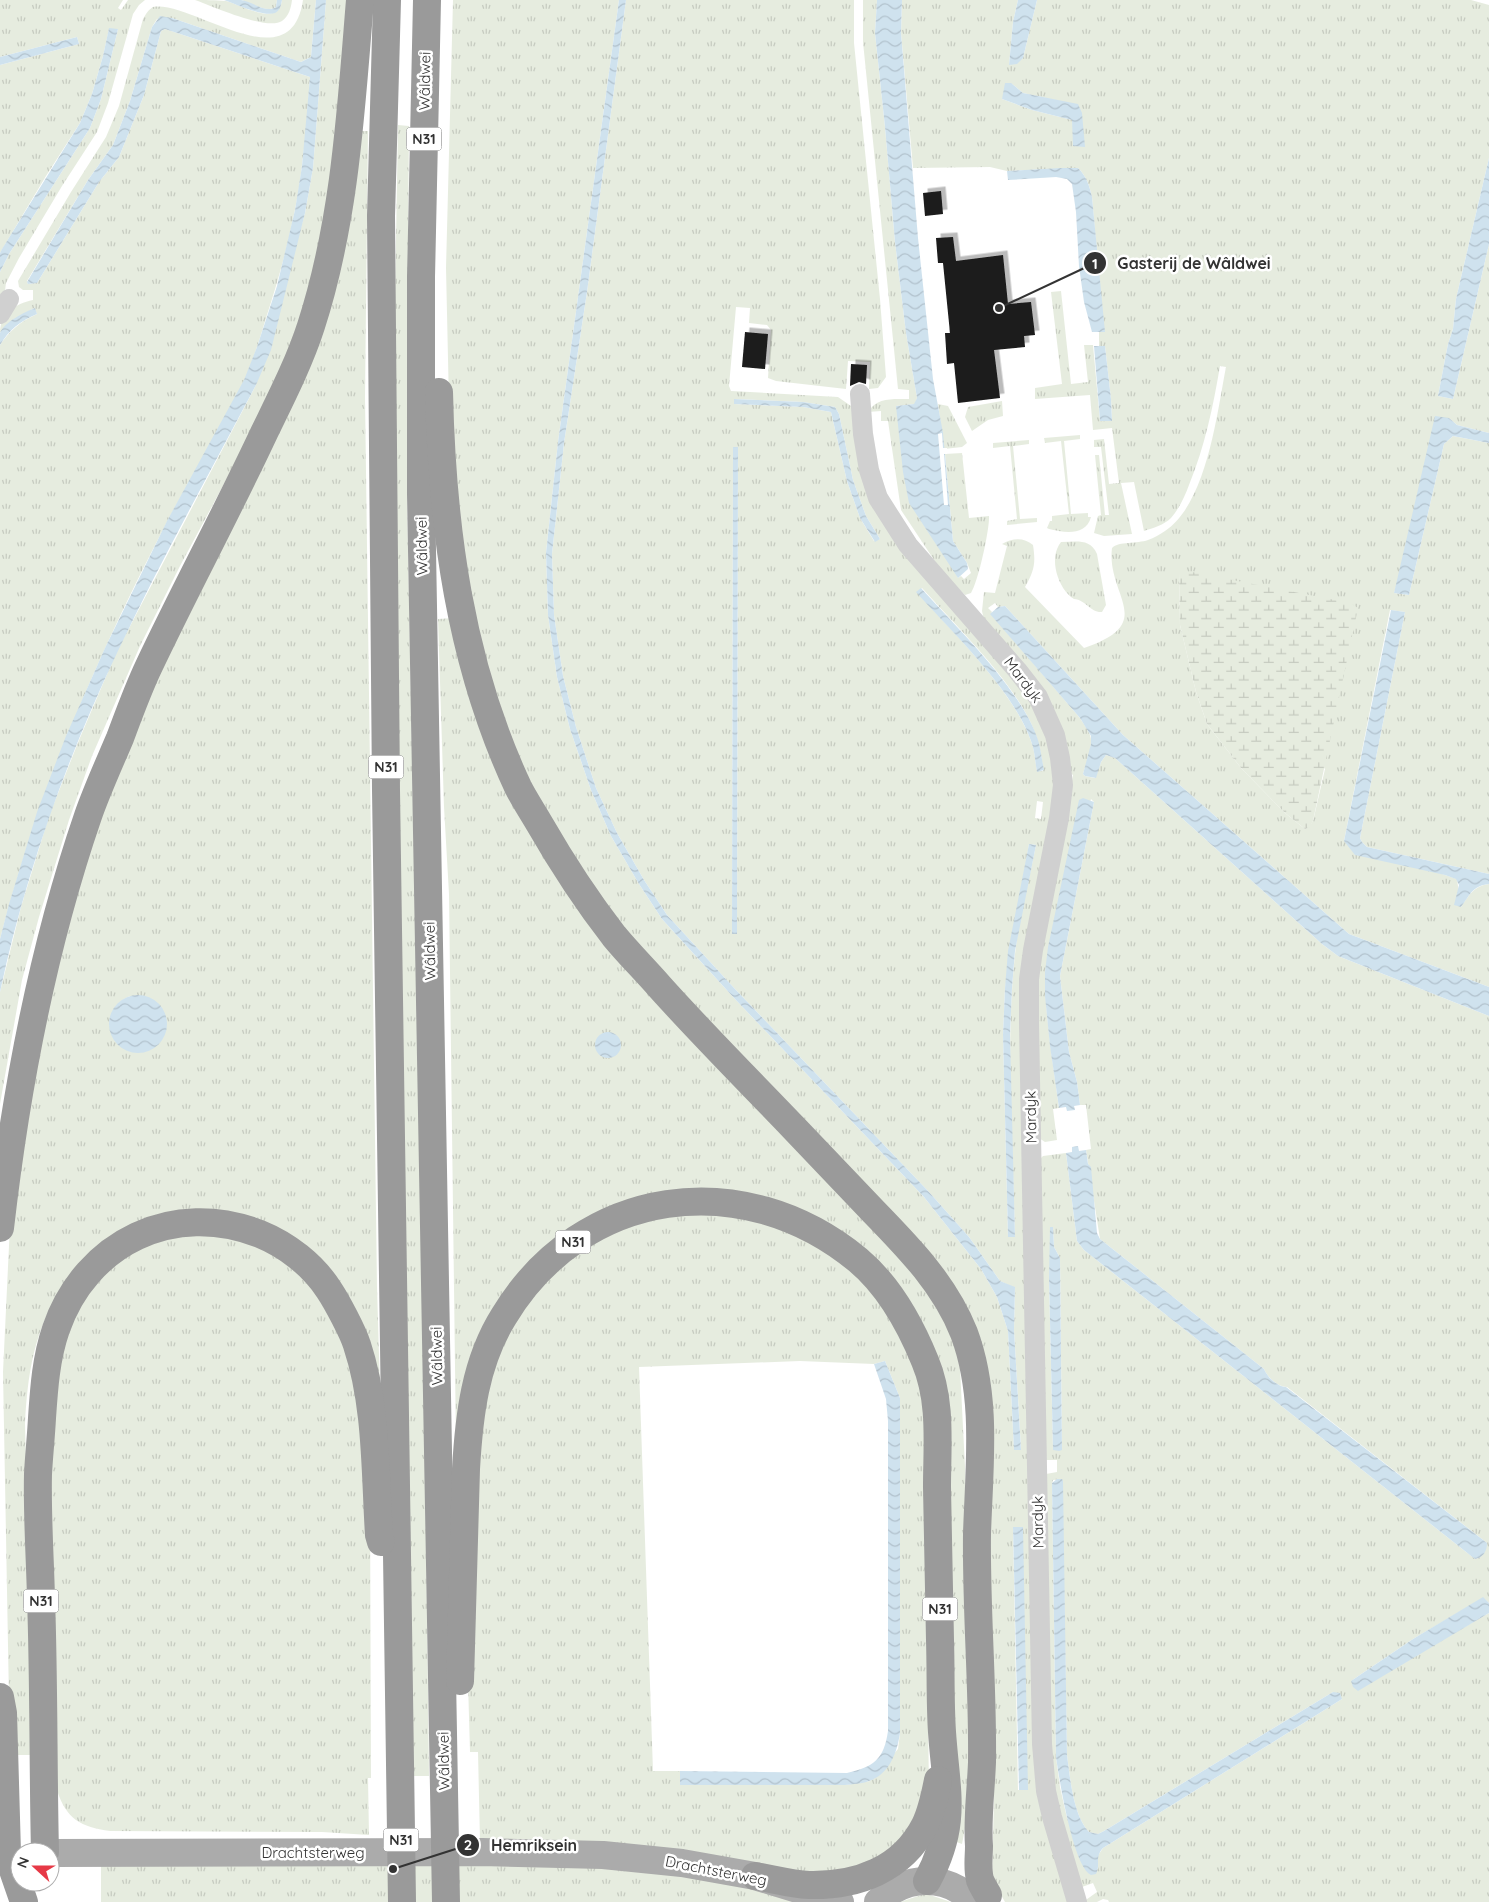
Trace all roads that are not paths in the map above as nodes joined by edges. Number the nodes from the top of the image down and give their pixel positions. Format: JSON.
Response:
{"nodes":[{"id":1,"x":360,"y":0,"type":"edge"},
{"id":2,"x":387,"y":0,"type":"edge"},
{"id":3,"x":427,"y":0,"type":"edge"},
{"id":4,"x":421,"y":277,"type":"junction"},
{"id":5,"x":860,"y":394,"type":"dead end"},
{"id":6,"x":0,"y":1228,"type":"edge"},
{"id":7,"x":398,"y":1602,"type":"junction"},
{"id":8,"x":0,"y":1697,"type":"edge"},
{"id":9,"x":942,"y":1731,"type":"junction"},
{"id":10,"x":444,"y":1776,"type":"junction"},
{"id":11,"x":45,"y":1842,"type":"edge"},
{"id":12,"x":9,"y":1853,"type":"edge"},
{"id":13,"x":60,"y":1853,"type":"edge"},
{"id":14,"x":755,"y":1876,"type":"junction"},
{"id":15,"x":928,"y":1880,"type":"junction"},
{"id":16,"x":981,"y":1899,"type":"edge"},
{"id":17,"x":24,"y":1902,"type":"edge"},
{"id":18,"x":402,"y":1902,"type":"edge"},
{"id":19,"x":446,"y":1902,"type":"edge"},
{"id":20,"x":840,"y":1902,"type":"edge"},
{"id":21,"x":878,"y":1902,"type":"edge"},
{"id":22,"x":1077,"y":1902,"type":"edge"}],
"edges":[{"from":1,"to":6,"type":"highway"},
{"from":2,"to":7,"type":"highway","number":"N31"},
{"from":3,"to":4,"type":"highway","name":"Wâldwei","number":"N31"},
{"from":4,"to":10,"type":"highway","name":"Wâldwei","number":"N31"},
{"from":4,"to":16,"type":"highway","number":"N31"},
{"from":5,"to":22,"type":"street","name":"Mardyk"},
{"from":7,"to":11,"type":"highway","number":"N31"},
{"from":7,"to":18,"type":"highway","number":"N31"},
{"from":8,"to":12,"type":"highway"},
{"from":9,"to":10,"type":"highway","number":"N31"},
{"from":9,"to":14,"type":"highway","number":"N31"},
{"from":9,"to":15,"type":"highway","number":"N31"},
{"from":10,"to":19,"type":"highway","name":"Wâldwei","number":"N31"},
{"from":12,"to":17,"type":"highway"},
{"from":13,"to":14,"type":"main road","name":"Drachtsterweg"},
{"from":14,"to":20,"type":"main road","name":"Drachtsterweg"},
{"from":15,"to":16,"type":"main road"},
{"from":15,"to":21,"type":"main road"}]}
